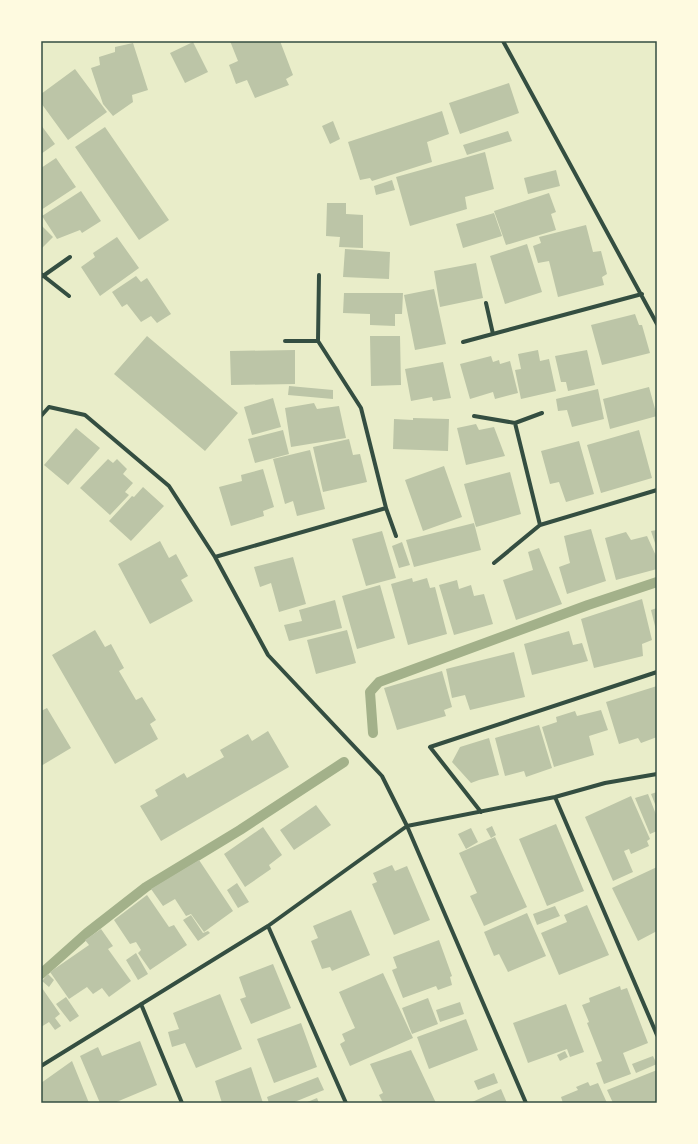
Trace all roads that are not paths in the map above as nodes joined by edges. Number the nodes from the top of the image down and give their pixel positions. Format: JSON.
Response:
{"nodes":[{"id":1,"x":503,"y":41,"type":"edge"},
{"id":2,"x":70,"y":257,"type":"dead end"},
{"id":3,"x":42,"y":275,"type":"edge"},
{"id":4,"x":319,"y":275,"type":"dead end"},
{"id":5,"x":642,"y":294,"type":"junction"},
{"id":6,"x":69,"y":296,"type":"dead end"},
{"id":7,"x":486,"y":303,"type":"dead end"},
{"id":8,"x":657,"y":324,"type":"edge"},
{"id":9,"x":493,"y":334,"type":"junction"},
{"id":10,"x":285,"y":341,"type":"dead end"},
{"id":11,"x":318,"y":341,"type":"junction"},
{"id":12,"x":462,"y":342,"type":"dead end"},
{"id":13,"x":542,"y":413,"type":"dead end"},
{"id":14,"x":41,"y":416,"type":"edge"},
{"id":15,"x":474,"y":416,"type":"dead end"},
{"id":16,"x":515,"y":423,"type":"junction"},
{"id":17,"x":657,"y":490,"type":"edge"},
{"id":18,"x":386,"y":508,"type":"junction"},
{"id":19,"x":540,"y":525,"type":"junction"},
{"id":20,"x":396,"y":536,"type":"dead end"},
{"id":21,"x":216,"y":557,"type":"junction"},
{"id":22,"x":494,"y":563,"type":"dead end"},
{"id":23,"x":657,"y":672,"type":"edge"},
{"id":24,"x":657,"y":774,"type":"edge"},
{"id":25,"x":555,"y":797,"type":"junction"},
{"id":26,"x":481,"y":812,"type":"junction"},
{"id":27,"x":407,"y":826,"type":"junction"},
{"id":28,"x":268,"y":926,"type":"junction"},
{"id":29,"x":141,"y":1004,"type":"junction"},
{"id":30,"x":657,"y":1035,"type":"edge"},
{"id":31,"x":41,"y":1066,"type":"edge"},
{"id":32,"x":182,"y":1103,"type":"edge"},
{"id":33,"x":346,"y":1103,"type":"edge"},
{"id":34,"x":526,"y":1103,"type":"edge"}],
"edges":[{"from":1,"to":5,"type":"street"},
{"from":2,"to":3,"type":"street"},
{"from":3,"to":6,"type":"street"},
{"from":4,"to":11,"type":"street"},
{"from":5,"to":8,"type":"street"},
{"from":5,"to":9,"type":"street"},
{"from":7,"to":9,"type":"street"},
{"from":9,"to":12,"type":"street"},
{"from":10,"to":11,"type":"street"},
{"from":11,"to":18,"type":"street"},
{"from":13,"to":16,"type":"street"},
{"from":14,"to":21,"type":"street"},
{"from":15,"to":16,"type":"street"},
{"from":16,"to":19,"type":"street"},
{"from":17,"to":19,"type":"street"},
{"from":18,"to":20,"type":"street"},
{"from":18,"to":21,"type":"street"},
{"from":19,"to":22,"type":"street"},
{"from":21,"to":27,"type":"street"},
{"from":23,"to":26,"type":"street"},
{"from":24,"to":25,"type":"street"},
{"from":25,"to":26,"type":"street"},
{"from":25,"to":30,"type":"street"},
{"from":26,"to":27,"type":"street"},
{"from":27,"to":28,"type":"street"},
{"from":27,"to":34,"type":"street"},
{"from":28,"to":29,"type":"street"},
{"from":28,"to":33,"type":"street"},
{"from":29,"to":31,"type":"street"},
{"from":29,"to":32,"type":"street"}]}
